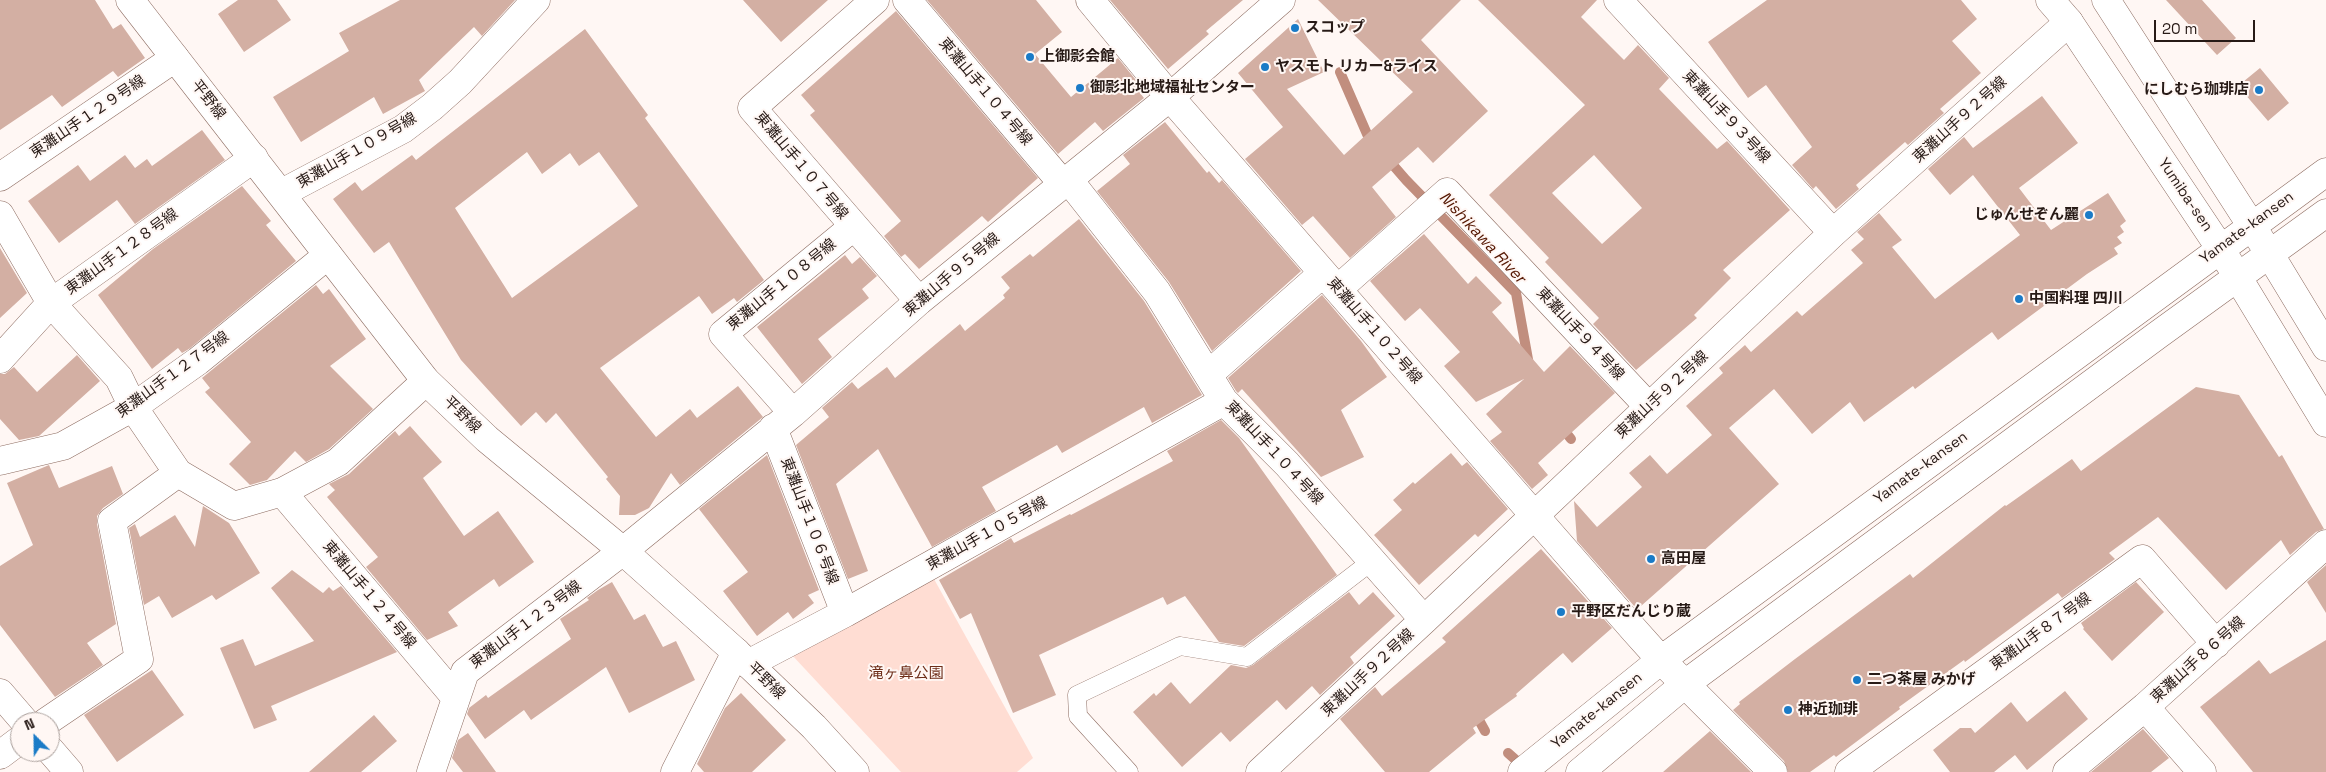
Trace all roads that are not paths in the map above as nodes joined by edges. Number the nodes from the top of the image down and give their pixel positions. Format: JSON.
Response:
{"nodes":[{"id":1,"x":536,"y":0,"type":"edge"},
{"id":2,"x":875,"y":0,"type":"edge"},
{"id":3,"x":907,"y":0,"type":"edge"},
{"id":4,"x":1090,"y":0,"type":"edge"},
{"id":5,"x":1281,"y":0,"type":"edge"},
{"id":6,"x":1618,"y":0,"type":"edge"},
{"id":7,"x":2050,"y":0,"type":"edge"},
{"id":8,"x":2106,"y":0,"type":"edge"},
{"id":9,"x":133,"y":1,"type":"edge"},
{"id":10,"x":2069,"y":22,"type":"junction"},
{"id":11,"x":175,"y":58,"type":"junction"},
{"id":12,"x":1170,"y":97,"type":"junction"},
{"id":13,"x":254,"y":158,"type":"junction"},
{"id":14,"x":2326,"y":172,"type":"edge"},
{"id":15,"x":0,"y":176,"type":"edge"},
{"id":16,"x":1065,"y":182,"type":"junction"},
{"id":17,"x":282,"y":193,"type":"junction"},
{"id":18,"x":2326,"y":213,"type":"edge"},
{"id":19,"x":0,"y":215,"type":"edge"},
{"id":20,"x":2251,"y":225,"type":"junction"},
{"id":21,"x":853,"y":227,"type":"junction"},
{"id":22,"x":1833,"y":233,"type":"junction"},
{"id":23,"x":2220,"y":248,"type":"junction"},
{"id":24,"x":2269,"y":253,"type":"junction"},
{"id":25,"x":328,"y":255,"type":"junction"},
{"id":26,"x":2238,"y":276,"type":"junction"},
{"id":27,"x":1330,"y":281,"type":"junction"},
{"id":28,"x":919,"y":301,"type":"junction"},
{"id":29,"x":51,"y":303,"type":"junction"},
{"id":30,"x":2326,"y":347,"type":"edge"},
{"id":31,"x":0,"y":359,"type":"edge"},
{"id":32,"x":1209,"y":374,"type":"junction"},
{"id":33,"x":426,"y":381,"type":"junction"},
{"id":34,"x":1224,"y":401,"type":"junction"},
{"id":35,"x":134,"y":407,"type":"junction"},
{"id":36,"x":1649,"y":407,"type":"junction"},
{"id":37,"x":783,"y":420,"type":"junction"},
{"id":38,"x":2326,"y":423,"type":"edge"},
{"id":39,"x":0,"y":461,"type":"edge"},
{"id":40,"x":178,"y":473,"type":"junction"},
{"id":41,"x":282,"y":492,"type":"junction"},
{"id":42,"x":1535,"y":515,"type":"junction"},
{"id":43,"x":2326,"y":544,"type":"edge"},
{"id":44,"x":623,"y":551,"type":"junction"},
{"id":45,"x":1372,"y":562,"type":"junction"},
{"id":46,"x":845,"y":613,"type":"junction"},
{"id":47,"x":1424,"y":620,"type":"junction"},
{"id":48,"x":2216,"y":644,"type":"junction"},
{"id":49,"x":742,"y":658,"type":"junction"},
{"id":50,"x":1661,"y":660,"type":"junction"},
{"id":51,"x":1685,"y":684,"type":"junction"},
{"id":52,"x":0,"y":693,"type":"edge"},
{"id":53,"x":456,"y":698,"type":"junction"},
{"id":54,"x":2146,"y":707,"type":"junction"},
{"id":55,"x":17,"y":712,"type":"edge"},
{"id":56,"x":60,"y":713,"type":"edge"},
{"id":57,"x":10,"y":748,"type":"edge"},
{"id":58,"x":0,"y":756,"type":"edge"},
{"id":59,"x":60,"y":762,"type":"edge"},
{"id":60,"x":69,"y":772,"type":"edge"},
{"id":61,"x":431,"y":772,"type":"edge"},
{"id":62,"x":675,"y":772,"type":"edge"},
{"id":63,"x":855,"y":772,"type":"edge"},
{"id":64,"x":1129,"y":772,"type":"edge"},
{"id":65,"x":1260,"y":772,"type":"edge"},
{"id":66,"x":1522,"y":772,"type":"edge"},
{"id":67,"x":1580,"y":772,"type":"edge"},
{"id":68,"x":1773,"y":772,"type":"edge"},
{"id":69,"x":1849,"y":772,"type":"edge"},
{"id":70,"x":2066,"y":772,"type":"edge"},
{"id":71,"x":2202,"y":772,"type":"edge"}],
"edges":[{"from":1,"to":17,"type":"street","name":"東灘山手１０９号線"},
{"from":2,"to":21,"type":"street","name":"東灘山手１０７号線"},
{"from":3,"to":16,"type":"street","name":"東灘山手１０４号線"},
{"from":4,"to":12,"type":"street","name":"東灘山手１０２号線"},
{"from":5,"to":12,"type":"street","name":"東灘山手９５号線"},
{"from":6,"to":22,"type":"street","name":"東灘山手９３号線"},
{"from":7,"to":10,"type":"street","name":"Yumiba-sen"},
{"from":8,"to":20,"type":"street"},
{"from":9,"to":11,"type":"street","name":"平野線"},
{"from":10,"to":22,"type":"street","name":"東灘山手９２号線"},
{"from":10,"to":23,"type":"street","name":"Yumiba-sen"},
{"from":11,"to":13,"type":"street","name":"平野線"},
{"from":11,"to":15,"type":"street","name":"東灘山手１２９号線"},
{"from":12,"to":16,"type":"street","name":"東灘山手９５号線"},
{"from":12,"to":27,"type":"street","name":"東灘山手１０２号線"},
{"from":13,"to":17,"type":"street","name":"平野線"},
{"from":13,"to":29,"type":"street","name":"東灘山手１２８号線"},
{"from":14,"to":20,"type":"street","name":"Yamate-kansen"},
{"from":16,"to":28,"type":"street","name":"東灘山手９５号線"},
{"from":16,"to":32,"type":"street","name":"東灘山手１０４号線"},
{"from":17,"to":25,"type":"street","name":"平野線"},
{"from":18,"to":24,"type":"street"},
{"from":19,"to":29,"type":"street"},
{"from":20,"to":23,"type":"street","name":"Yamate-kansen"},
{"from":20,"to":24,"type":"street"},
{"from":21,"to":28,"type":"street","name":"東灘山手１０７号線"},
{"from":21,"to":37,"type":"street","name":"東灘山手１０８号線"},
{"from":22,"to":36,"type":"street","name":"東灘山手９２号線"},
{"from":23,"to":26,"type":"street","name":"Yumiba-sen"},
{"from":23,"to":50,"type":"street","name":"Yamate-kansen"},
{"from":24,"to":26,"type":"street"},
{"from":24,"to":30,"type":"street"},
{"from":25,"to":33,"type":"street","name":"平野線"},
{"from":25,"to":35,"type":"street","name":"東灘山手１２７号線"},
{"from":26,"to":38,"type":"street","name":"Yumiba-sen"},
{"from":26,"to":51,"type":"street"},
{"from":27,"to":32,"type":"street","name":"東灘山手９４号線"},
{"from":27,"to":36,"type":"street","name":"東灘山手９４号線"},
{"from":27,"to":42,"type":"street","name":"東灘山手１０２号線"},
{"from":28,"to":37,"type":"street","name":"東灘山手９５号線"},
{"from":29,"to":31,"type":"street","name":"東灘山手１２８号線"},
{"from":29,"to":35,"type":"street"},
{"from":32,"to":34,"type":"street","name":"東灘山手１０４号線"},
{"from":33,"to":41,"type":"street"},
{"from":33,"to":44,"type":"street","name":"平野線"},
{"from":34,"to":45,"type":"street","name":"東灘山手１０４号線"},
{"from":34,"to":46,"type":"street","name":"東灘山手１０５号線"},
{"from":35,"to":39,"type":"street","name":"東灘山手１２７号線"},
{"from":35,"to":40,"type":"street"},
{"from":36,"to":42,"type":"street","name":"東灘山手９２号線"},
{"from":37,"to":44,"type":"street","name":"東灘山手９５号線"},
{"from":37,"to":46,"type":"street","name":"東灘山手１０６号線"},
{"from":40,"to":41,"type":"street"},
{"from":40,"to":56,"type":"street"},
{"from":41,"to":53,"type":"street","name":"東灘山手１２４号線"},
{"from":42,"to":47,"type":"street","name":"東灘山手９２号線"},
{"from":42,"to":50,"type":"street","name":"東灘山手１０２号線"},
{"from":43,"to":48,"type":"street","name":"東灘山手８６号線"},
{"from":44,"to":49,"type":"street","name":"平野線"},
{"from":44,"to":53,"type":"street","name":"東灘山手１２３号線"},
{"from":45,"to":47,"type":"street","name":"東灘山手１０４号線"},
{"from":45,"to":64,"type":"lane"},
{"from":46,"to":49,"type":"street","name":"東灘山手１０５号線"},
{"from":47,"to":65,"type":"street","name":"東灘山手９２号線"},
{"from":48,"to":54,"type":"street","name":"東灘山手８６号線"},
{"from":48,"to":69,"type":"street","name":"東灘山手８７号線"},
{"from":49,"to":62,"type":"street"},
{"from":49,"to":63,"type":"street","name":"平野線"},
{"from":50,"to":51,"type":"street","name":"東灘山手１０２号線"},
{"from":50,"to":66,"type":"street","name":"Yamate-kansen"},
{"from":51,"to":67,"type":"street"},
{"from":51,"to":68,"type":"street","name":"東灘山手１０２号線"},
{"from":52,"to":55,"type":"street"},
{"from":53,"to":61,"type":"street","name":"東灘山手１２３号線"},
{"from":54,"to":70,"type":"street","name":"東灘山手８６号線"},
{"from":54,"to":71,"type":"street"},
{"from":57,"to":58,"type":"street"},
{"from":59,"to":60,"type":"street"}]}
